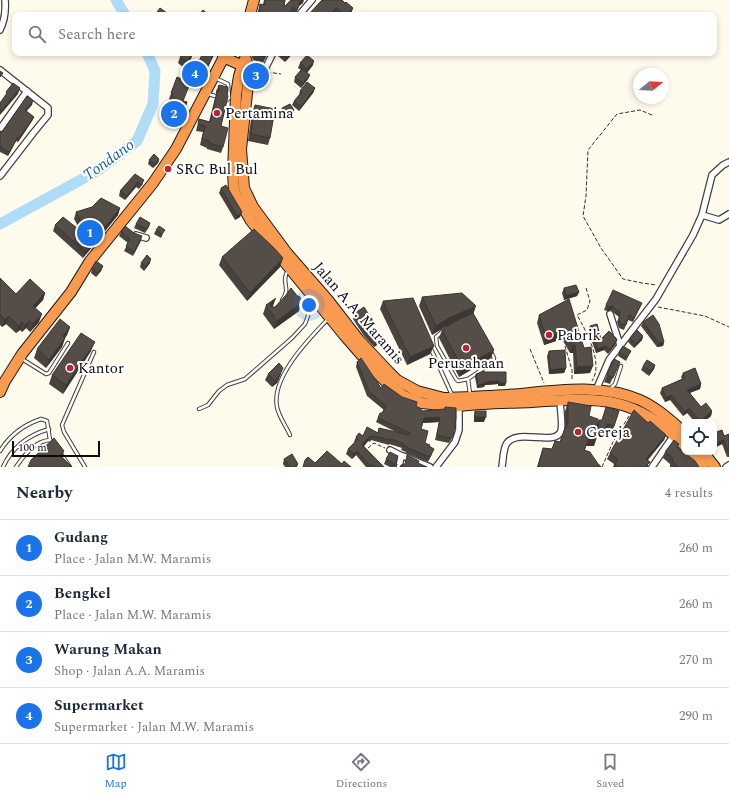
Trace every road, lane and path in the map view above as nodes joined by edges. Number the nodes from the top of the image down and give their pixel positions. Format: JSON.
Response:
{"nodes":[{"id":1,"x":5,"y":0,"type":"edge"},
{"id":2,"x":254,"y":0,"type":"edge"},
{"id":3,"x":312,"y":0,"type":"edge"},
{"id":4,"x":251,"y":12,"type":"edge"},
{"id":5,"x":302,"y":12,"type":"edge"},
{"id":6,"x":0,"y":30,"type":"edge"},
{"id":7,"x":224,"y":56,"type":"edge"},
{"id":8,"x":227,"y":56,"type":"edge"},
{"id":9,"x":272,"y":56,"type":"edge"},
{"id":10,"x":244,"y":65,"type":"edge"},
{"id":11,"x":0,"y":70,"type":"edge"},
{"id":12,"x":211,"y":80,"type":"junction"},
{"id":13,"x":189,"y":82,"type":"edge"},
{"id":14,"x":28,"y":92,"type":"junction"},
{"id":15,"x":227,"y":100,"type":"edge"},
{"id":16,"x":652,"y":115,"type":"dead end"},
{"id":17,"x":0,"y":129,"type":"edge"},
{"id":18,"x":729,"y":162,"type":"edge"},
{"id":19,"x":0,"y":176,"type":"edge"},
{"id":20,"x":729,"y":214,"type":"edge"},
{"id":21,"x":702,"y":215,"type":"junction"},
{"id":22,"x":130,"y":231,"type":"edge"},
{"id":23,"x":146,"y":238,"type":"dead end"},
{"id":24,"x":284,"y":256,"type":"junction"},
{"id":25,"x":289,"y":268,"type":"junction"},
{"id":26,"x":663,"y":285,"type":"junction"},
{"id":27,"x":586,"y":288,"type":"dead end"},
{"id":28,"x":287,"y":289,"type":"junction"},
{"id":29,"x":292,"y":293,"type":"edge"},
{"id":30,"x":296,"y":297,"type":"edge"},
{"id":31,"x":279,"y":304,"type":"edge"},
{"id":32,"x":651,"y":305,"type":"junction"},
{"id":33,"x":610,"y":314,"type":"dead end"},
{"id":34,"x":330,"y":317,"type":"junction"},
{"id":35,"x":729,"y":327,"type":"edge"},
{"id":36,"x":447,"y":329,"type":"edge"},
{"id":37,"x":68,"y":343,"type":"dead end"},
{"id":38,"x":620,"y":345,"type":"junction"},
{"id":39,"x":565,"y":346,"type":"dead end"},
{"id":40,"x":431,"y":348,"type":"edge"},
{"id":41,"x":530,"y":348,"type":"dead end"},
{"id":42,"x":491,"y":351,"type":"edge"},
{"id":43,"x":94,"y":352,"type":"edge"},
{"id":44,"x":20,"y":357,"type":"junction"},
{"id":45,"x":621,"y":366,"type":"edge"},
{"id":46,"x":468,"y":378,"type":"junction"},
{"id":47,"x":3,"y":379,"type":"edge"},
{"id":48,"x":573,"y":390,"type":"junction"},
{"id":49,"x":591,"y":390,"type":"junction"},
{"id":50,"x":608,"y":391,"type":"junction"},
{"id":51,"x":0,"y":392,"type":"edge"},
{"id":52,"x":546,"y":392,"type":"junction"},
{"id":53,"x":470,"y":397,"type":"junction"},
{"id":54,"x":560,"y":400,"type":"junction"},
{"id":55,"x":456,"y":402,"type":"junction"},
{"id":56,"x":199,"y":409,"type":"dead end"},
{"id":57,"x":634,"y":409,"type":"junction"},
{"id":58,"x":49,"y":429,"type":"junction"},
{"id":59,"x":681,"y":430,"type":"edge"},
{"id":60,"x":290,"y":435,"type":"dead end"},
{"id":61,"x":674,"y":435,"type":"junction"},
{"id":62,"x":50,"y":440,"type":"junction"},
{"id":63,"x":681,"y":442,"type":"edge"},
{"id":64,"x":54,"y":445,"type":"edge"},
{"id":65,"x":368,"y":448,"type":"dead end"},
{"id":66,"x":58,"y":450,"type":"edge"},
{"id":67,"x":390,"y":450,"type":"joint"},
{"id":68,"x":0,"y":451,"type":"edge"},
{"id":69,"x":693,"y":455,"type":"edge"},
{"id":70,"x":705,"y":455,"type":"edge"},
{"id":71,"x":402,"y":456,"type":"junction"},
{"id":72,"x":590,"y":459,"type":"edge"},
{"id":73,"x":729,"y":465,"type":"edge"},
{"id":74,"x":3,"y":467,"type":"edge"},
{"id":75,"x":16,"y":467,"type":"edge"},
{"id":76,"x":70,"y":467,"type":"edge"},
{"id":77,"x":85,"y":467,"type":"edge"},
{"id":78,"x":399,"y":467,"type":"edge"},
{"id":79,"x":430,"y":467,"type":"edge"},
{"id":80,"x":436,"y":467,"type":"edge"},
{"id":81,"x":502,"y":467,"type":"edge"},
{"id":82,"x":601,"y":467,"type":"edge"},
{"id":83,"x":652,"y":467,"type":"edge"},
{"id":84,"x":703,"y":467,"type":"edge"},
{"id":85,"x":715,"y":467,"type":"edge"},
{"id":86,"x":726,"y":467,"type":"edge"}],
"edges":[{"from":1,"to":6,"type":"street"},
{"from":2,"to":4,"type":"highway"},
{"from":3,"to":5,"type":"street"},
{"from":7,"to":12,"type":"highway"},
{"from":8,"to":10,"type":"highway"},
{"from":9,"to":10,"type":"street"},
{"from":10,"to":24,"type":"highway"},
{"from":11,"to":14,"type":"street"},
{"from":12,"to":13,"type":"path"},
{"from":12,"to":15,"type":"lane"},
{"from":12,"to":44,"type":"highway"},
{"from":14,"to":17,"type":"street"},
{"from":14,"to":19,"type":"street"},
{"from":16,"to":26,"type":"path"},
{"from":18,"to":21,"type":"street"},
{"from":20,"to":21,"type":"street"},
{"from":21,"to":26,"type":"street"},
{"from":22,"to":23,"type":"street"},
{"from":24,"to":25,"type":"highway"},
{"from":24,"to":55,"type":"highway","name":"Jalan A.A. Maramis"},
{"from":25,"to":28,"type":"lane"},
{"from":25,"to":34,"type":"highway"},
{"from":26,"to":32,"type":"street"},
{"from":27,"to":49,"type":"path"},
{"from":28,"to":29,"type":"lane"},
{"from":28,"to":31,"type":"lane"},
{"from":30,"to":56,"type":"lane"},
{"from":32,"to":35,"type":"path"},
{"from":32,"to":38,"type":"street"},
{"from":33,"to":38,"type":"street"},
{"from":34,"to":55,"type":"highway"},
{"from":34,"to":60,"type":"lane"},
{"from":36,"to":46,"type":"lane"},
{"from":37,"to":44,"type":"lane"},
{"from":38,"to":49,"type":"street"},
{"from":39,"to":48,"type":"path"},
{"from":40,"to":55,"type":"lane"},
{"from":41,"to":52,"type":"path"},
{"from":42,"to":46,"type":"lane"},
{"from":43,"to":77,"type":"lane"},
{"from":44,"to":47,"type":"highway"},
{"from":45,"to":50,"type":"lane"},
{"from":46,"to":53,"type":"lane"},
{"from":47,"to":51,"type":"highway"},
{"from":48,"to":49,"type":"highway","name":"Jalan A.A. Maramis"},
{"from":48,"to":52,"type":"highway","name":"Jalan A.A. Maramis"},
{"from":49,"to":50,"type":"highway","name":"Jalan A.A. Maramis"},
{"from":50,"to":59,"type":"highway","name":"Jalan A.A. Maramis"},
{"from":52,"to":53,"type":"highway","name":"Jalan A.A. Maramis"},
{"from":53,"to":55,"type":"highway","name":"Jalan A.A. Maramis"},
{"from":54,"to":55,"type":"highway"},
{"from":54,"to":57,"type":"highway"},
{"from":54,"to":81,"type":"street"},
{"from":55,"to":80,"type":"street"},
{"from":57,"to":61,"type":"highway"},
{"from":57,"to":82,"type":"path"},
{"from":58,"to":62,"type":"lane"},
{"from":58,"to":68,"type":"lane"},
{"from":58,"to":74,"type":"lane"},
{"from":61,"to":63,"type":"highway"},
{"from":61,"to":83,"type":"street"},
{"from":62,"to":64,"type":"lane"},
{"from":62,"to":75,"type":"lane"},
{"from":65,"to":67,"type":"path"},
{"from":66,"to":76,"type":"lane"},
{"from":67,"to":71,"type":"street"},
{"from":69,"to":84,"type":"highway"},
{"from":70,"to":85,"type":"highway"},
{"from":71,"to":78,"type":"street"},
{"from":71,"to":79,"type":"street"},
{"from":72,"to":82,"type":"path"},
{"from":73,"to":86,"type":"street"}]}
